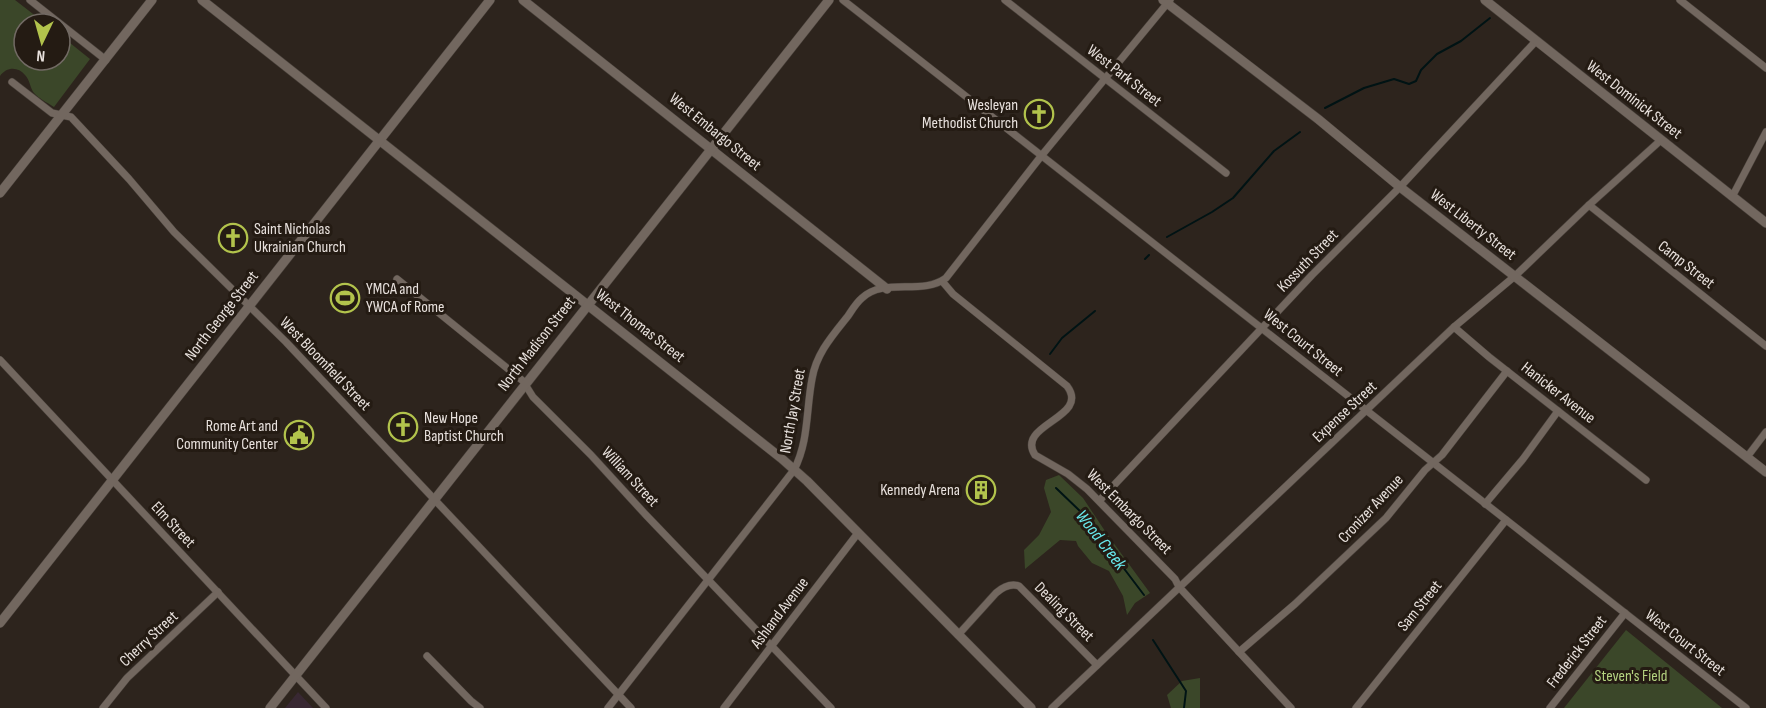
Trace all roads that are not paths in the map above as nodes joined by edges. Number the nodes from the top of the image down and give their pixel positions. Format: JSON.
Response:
{"nodes":[{"id":1,"x":30,"y":0,"type":"edge"},
{"id":2,"x":152,"y":0,"type":"edge"},
{"id":3,"x":202,"y":0,"type":"edge"},
{"id":4,"x":490,"y":0,"type":"edge"},
{"id":5,"x":523,"y":0,"type":"edge"},
{"id":6,"x":829,"y":0,"type":"edge"},
{"id":7,"x":843,"y":0,"type":"edge"},
{"id":8,"x":1005,"y":0,"type":"edge"},
{"id":9,"x":1485,"y":0,"type":"edge"},
{"id":10,"x":1680,"y":0,"type":"edge"},
{"id":11,"x":1166,"y":1,"type":"edge"},
{"id":12,"x":1536,"y":41,"type":"junction"},
{"id":13,"x":106,"y":60,"type":"junction"},
{"id":14,"x":1766,"y":68,"type":"edge"},
{"id":15,"x":1104,"y":78,"type":"junction"},
{"id":16,"x":12,"y":82,"type":"dead end"},
{"id":17,"x":63,"y":114,"type":"junction"},
{"id":18,"x":1766,"y":132,"type":"edge"},
{"id":19,"x":1661,"y":140,"type":"junction"},
{"id":20,"x":379,"y":141,"type":"junction"},
{"id":21,"x":711,"y":148,"type":"junction"},
{"id":22,"x":1042,"y":155,"type":"junction"},
{"id":23,"x":1226,"y":173,"type":"dead end"},
{"id":24,"x":1400,"y":187,"type":"junction"},
{"id":25,"x":0,"y":193,"type":"edge"},
{"id":26,"x":1732,"y":197,"type":"junction"},
{"id":27,"x":1589,"y":205,"type":"junction"},
{"id":28,"x":1766,"y":223,"type":"edge"},
{"id":29,"x":1515,"y":276,"type":"junction"},
{"id":30,"x":398,"y":279,"type":"dead end"},
{"id":31,"x":942,"y":281,"type":"junction"},
{"id":32,"x":887,"y":288,"type":"junction"},
{"id":33,"x":588,"y":304,"type":"junction"},
{"id":34,"x":249,"y":305,"type":"junction"},
{"id":35,"x":1454,"y":327,"type":"junction"},
{"id":36,"x":1263,"y":328,"type":"junction"},
{"id":37,"x":1766,"y":346,"type":"edge"},
{"id":38,"x":0,"y":360,"type":"edge"},
{"id":39,"x":1508,"y":371,"type":"junction"},
{"id":40,"x":525,"y":385,"type":"junction"},
{"id":41,"x":1366,"y":411,"type":"junction"},
{"id":42,"x":1558,"y":411,"type":"junction"},
{"id":43,"x":1766,"y":432,"type":"edge"},
{"id":44,"x":1747,"y":457,"type":"junction"},
{"id":45,"x":1432,"y":463,"type":"junction"},
{"id":46,"x":794,"y":470,"type":"junction"},
{"id":47,"x":1766,"y":472,"type":"edge"},
{"id":48,"x":112,"y":480,"type":"junction"},
{"id":49,"x":1647,"y":480,"type":"dead end"},
{"id":50,"x":1100,"y":500,"type":"junction"},
{"id":51,"x":435,"y":501,"type":"junction"},
{"id":52,"x":1485,"y":504,"type":"junction"},
{"id":53,"x":1506,"y":520,"type":"junction"},
{"id":54,"x":858,"y":533,"type":"junction"},
{"id":55,"x":710,"y":580,"type":"junction"},
{"id":56,"x":1179,"y":586,"type":"junction"},
{"id":57,"x":218,"y":592,"type":"junction"},
{"id":58,"x":1625,"y":613,"type":"junction"},
{"id":59,"x":0,"y":622,"type":"edge"},
{"id":60,"x":958,"y":635,"type":"junction"},
{"id":61,"x":772,"y":646,"type":"junction"},
{"id":62,"x":1239,"y":652,"type":"junction"},
{"id":63,"x":428,"y":656,"type":"dead end"},
{"id":64,"x":1097,"y":665,"type":"junction"},
{"id":65,"x":296,"y":675,"type":"junction"},
{"id":66,"x":618,"y":695,"type":"junction"},
{"id":67,"x":103,"y":708,"type":"edge"},
{"id":68,"x":270,"y":708,"type":"edge"},
{"id":69,"x":326,"y":708,"type":"edge"},
{"id":70,"x":480,"y":708,"type":"edge"},
{"id":71,"x":608,"y":708,"type":"edge"},
{"id":72,"x":631,"y":708,"type":"edge"},
{"id":73,"x":724,"y":708,"type":"edge"},
{"id":74,"x":831,"y":708,"type":"edge"},
{"id":75,"x":1030,"y":708,"type":"edge"},
{"id":76,"x":1052,"y":708,"type":"edge"},
{"id":77,"x":1290,"y":708,"type":"edge"},
{"id":78,"x":1356,"y":708,"type":"edge"},
{"id":79,"x":1550,"y":708,"type":"edge"},
{"id":80,"x":1746,"y":708,"type":"edge"}],
"edges":[{"from":1,"to":13,"type":"street"},
{"from":2,"to":13,"type":"street"},
{"from":3,"to":20,"type":"street","name":"West Thomas Street"},
{"from":4,"to":20,"type":"street","name":"North George Street"},
{"from":5,"to":21,"type":"street","name":"West Embargo Street"},
{"from":6,"to":21,"type":"street","name":"North Madison Street"},
{"from":7,"to":22,"type":"street","name":"West Court Street"},
{"from":8,"to":15,"type":"street","name":"West Park Street"},
{"from":9,"to":12,"type":"street","name":"West Dominick Street"},
{"from":10,"to":14,"type":"street"},
{"from":11,"to":15,"type":"street"},
{"from":11,"to":24,"type":"street","name":"West Liberty Street"},
{"from":12,"to":19,"type":"street","name":"West Dominick Street"},
{"from":12,"to":24,"type":"street","name":"Kossuth Street"},
{"from":13,"to":17,"type":"street"},
{"from":15,"to":22,"type":"street"},
{"from":15,"to":23,"type":"street","name":"West Park Street"},
{"from":16,"to":17,"type":"street","name":"West Bloomfield Street"},
{"from":17,"to":25,"type":"street"},
{"from":17,"to":34,"type":"street","name":"West Bloomfield Street"},
{"from":18,"to":26,"type":"street"},
{"from":19,"to":26,"type":"street","name":"West Dominick Street"},
{"from":19,"to":27,"type":"street","name":"Expense Street"},
{"from":20,"to":33,"type":"street","name":"West Thomas Street"},
{"from":20,"to":34,"type":"street","name":"North George Street"},
{"from":21,"to":32,"type":"street","name":"West Embargo Street"},
{"from":21,"to":33,"type":"street","name":"North Madison Street"},
{"from":22,"to":31,"type":"street"},
{"from":22,"to":36,"type":"street","name":"West Court Street"},
{"from":24,"to":29,"type":"street","name":"West Liberty Street"},
{"from":24,"to":36,"type":"street","name":"Kossuth Street"},
{"from":26,"to":28,"type":"street","name":"West Dominick Street"},
{"from":27,"to":29,"type":"street","name":"Expense Street"},
{"from":27,"to":37,"type":"street","name":"Camp Street"},
{"from":29,"to":35,"type":"street","name":"Expense Street"},
{"from":29,"to":44,"type":"street","name":"West Liberty Street"},
{"from":30,"to":40,"type":"street","name":"William Street"},
{"from":31,"to":32,"type":"street","name":"North Jay Street"},
{"from":31,"to":50,"type":"street","name":"West Embargo Street"},
{"from":32,"to":46,"type":"street","name":"North Jay Street"},
{"from":33,"to":40,"type":"street","name":"North Madison Street"},
{"from":33,"to":46,"type":"street","name":"West Thomas Street"},
{"from":34,"to":48,"type":"street","name":"North George Street"},
{"from":34,"to":51,"type":"street","name":"West Bloomfield Street"},
{"from":35,"to":39,"type":"street","name":"Hanicker Avenue"},
{"from":35,"to":41,"type":"street","name":"Expense Street"},
{"from":36,"to":41,"type":"street","name":"West Court Street"},
{"from":36,"to":50,"type":"street","name":"Kossuth Street"},
{"from":38,"to":48,"type":"street","name":"Elm Street"},
{"from":39,"to":42,"type":"street","name":"Hanicker Avenue"},
{"from":39,"to":45,"type":"street","name":"Cronizer Avenue"},
{"from":40,"to":51,"type":"street","name":"North Madison Street"},
{"from":40,"to":55,"type":"street","name":"William Street"},
{"from":41,"to":45,"type":"street","name":"West Court Street"},
{"from":41,"to":56,"type":"street","name":"Expense Street"},
{"from":42,"to":49,"type":"street","name":"Hanicker Avenue"},
{"from":42,"to":52,"type":"street"},
{"from":43,"to":44,"type":"street"},
{"from":44,"to":47,"type":"street","name":"West Liberty Street"},
{"from":45,"to":52,"type":"street","name":"West Court Street"},
{"from":45,"to":62,"type":"street","name":"Cronizer Avenue"},
{"from":46,"to":54,"type":"street","name":"West Thomas Street"},
{"from":46,"to":55,"type":"street","name":"North Jay Street"},
{"from":48,"to":57,"type":"street","name":"Elm Street"},
{"from":48,"to":59,"type":"street","name":"North George Street"},
{"from":50,"to":56,"type":"street","name":"West Embargo Street"},
{"from":51,"to":65,"type":"street","name":"North Madison Street"},
{"from":51,"to":66,"type":"street","name":"West Bloomfield Street"},
{"from":52,"to":53,"type":"street","name":"West Court Street"},
{"from":53,"to":58,"type":"street","name":"West Court Street"},
{"from":53,"to":78,"type":"street","name":"Sam Street"},
{"from":54,"to":60,"type":"street","name":"West Thomas Street"},
{"from":54,"to":61,"type":"street","name":"Ashland Avenue"},
{"from":55,"to":61,"type":"street","name":"William Street"},
{"from":55,"to":66,"type":"street","name":"North Jay Street"},
{"from":56,"to":62,"type":"street","name":"West Embargo Street"},
{"from":56,"to":64,"type":"street","name":"Expense Street"},
{"from":57,"to":65,"type":"street","name":"Elm Street"},
{"from":57,"to":67,"type":"street","name":"Cherry Street"},
{"from":58,"to":79,"type":"street","name":"Frederick Street"},
{"from":58,"to":80,"type":"street","name":"West Court Street"},
{"from":60,"to":64,"type":"street","name":"Dealing Street"},
{"from":60,"to":75,"type":"street","name":"West Thomas Street"},
{"from":61,"to":73,"type":"street","name":"Ashland Avenue"},
{"from":61,"to":74,"type":"street","name":"William Street"},
{"from":62,"to":77,"type":"street","name":"West Embargo Street"},
{"from":63,"to":70,"type":"street"},
{"from":64,"to":76,"type":"street","name":"Expense Street"},
{"from":65,"to":68,"type":"street","name":"North Madison Street"},
{"from":65,"to":69,"type":"street","name":"Elm Street"},
{"from":66,"to":71,"type":"street","name":"North Jay Street"},
{"from":66,"to":72,"type":"street","name":"West Bloomfield Street"}]}
